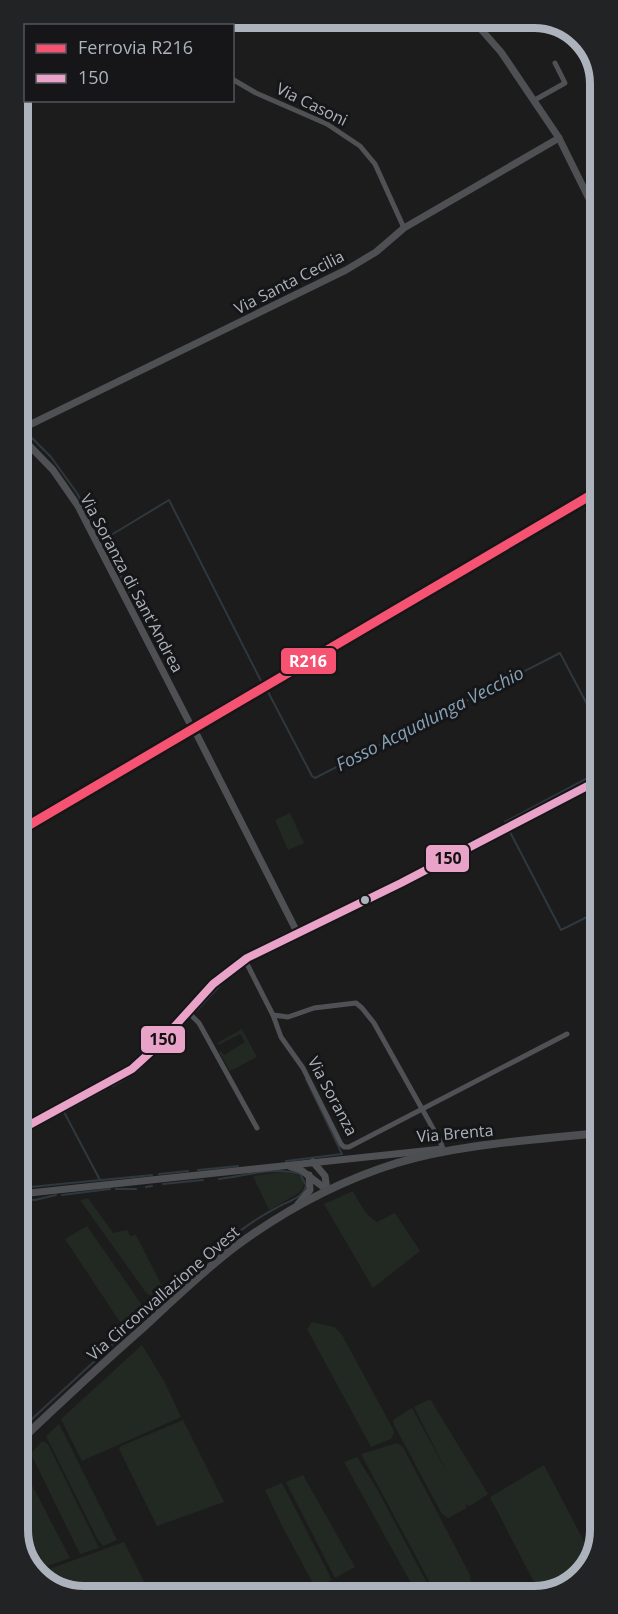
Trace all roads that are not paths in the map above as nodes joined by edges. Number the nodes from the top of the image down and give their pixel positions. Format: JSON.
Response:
{"nodes":[{"id":1,"x":481,"y":29,"type":"edge"},
{"id":2,"x":555,"y":63,"type":"dead end"},
{"id":3,"x":234,"y":79,"type":"edge"},
{"id":4,"x":533,"y":101,"type":"junction"},
{"id":5,"x":559,"y":138,"type":"junction"},
{"id":6,"x":590,"y":201,"type":"edge"},
{"id":7,"x":404,"y":228,"type":"junction"},
{"id":8,"x":29,"y":425,"type":"edge"},
{"id":9,"x":29,"y":445,"type":"edge"},
{"id":10,"x":189,"y":722,"type":"dead end"},
{"id":11,"x":196,"y":733,"type":"dead end"},
{"id":12,"x":590,"y":785,"type":"edge"},
{"id":13,"x":298,"y":934,"type":"junction"},
{"id":14,"x":245,"y":960,"type":"junction"},
{"id":15,"x":188,"y":1012,"type":"junction"},
{"id":16,"x":273,"y":1015,"type":"junction"},
{"id":17,"x":567,"y":1034,"type":"dead end"},
{"id":18,"x":422,"y":1109,"type":"junction"},
{"id":19,"x":28,"y":1125,"type":"edge"},
{"id":20,"x":590,"y":1127,"type":"edge"},
{"id":21,"x":258,"y":1128,"type":"dead end"},
{"id":22,"x":589,"y":1134,"type":"joint"},
{"id":23,"x":477,"y":1147,"type":"junction"},
{"id":24,"x":443,"y":1149,"type":"junction"},
{"id":25,"x":313,"y":1162,"type":"junction"},
{"id":26,"x":286,"y":1166,"type":"junction"},
{"id":27,"x":309,"y":1175,"type":"junction"},
{"id":28,"x":327,"y":1190,"type":"junction"},
{"id":29,"x":28,"y":1193,"type":"edge"},
{"id":30,"x":293,"y":1209,"type":"junction"},
{"id":31,"x":28,"y":1434,"type":"edge"}],
"edges":[{"from":1,"to":4,"type":"street"},
{"from":2,"to":4,"type":"street"},
{"from":3,"to":7,"type":"street","name":"Via Casoni"},
{"from":4,"to":5,"type":"street"},
{"from":5,"to":6,"type":"street"},
{"from":5,"to":7,"type":"street","name":"Via Santa Cecilia"},
{"from":7,"to":8,"type":"street","name":"Via Santa Cecilia"},
{"from":9,"to":10,"type":"street","name":"Via Soranza di Sant'Andrea"},
{"from":11,"to":13,"type":"street"},
{"from":12,"to":13,"type":"street"},
{"from":13,"to":14,"type":"street"},
{"from":14,"to":15,"type":"street"},
{"from":14,"to":16,"type":"street","name":"Via Soranza"},
{"from":15,"to":19,"type":"street"},
{"from":15,"to":21,"type":"street"},
{"from":16,"to":18,"type":"street"},
{"from":16,"to":18,"type":"street","name":"Via Soranza"},
{"from":17,"to":18,"type":"street","name":"Via Soranza"},
{"from":18,"to":24,"type":"street"},
{"from":20,"to":22,"type":"street"},
{"from":22,"to":23,"type":"main road","name":"Via Brenta"},
{"from":23,"to":24,"type":"street","name":"Via Brenta"},
{"from":23,"to":28,"type":"main road","name":"Via Circonvallazione Ovest"},
{"from":24,"to":25,"type":"street","name":"Via Brenta"},
{"from":25,"to":26,"type":"street","name":"Via Brenta"},
{"from":25,"to":28,"type":"street"},
{"from":26,"to":27,"type":"street","name":"Via Brenta"},
{"from":26,"to":29,"type":"street","name":"Via Brenta"},
{"from":27,"to":28,"type":"street","name":"Via Brenta"},
{"from":27,"to":30,"type":"street"},
{"from":28,"to":30,"type":"main road","name":"Via Circonvallazione Ovest"},
{"from":30,"to":31,"type":"main road","name":"Via Circonvallazione Ovest"}]}
